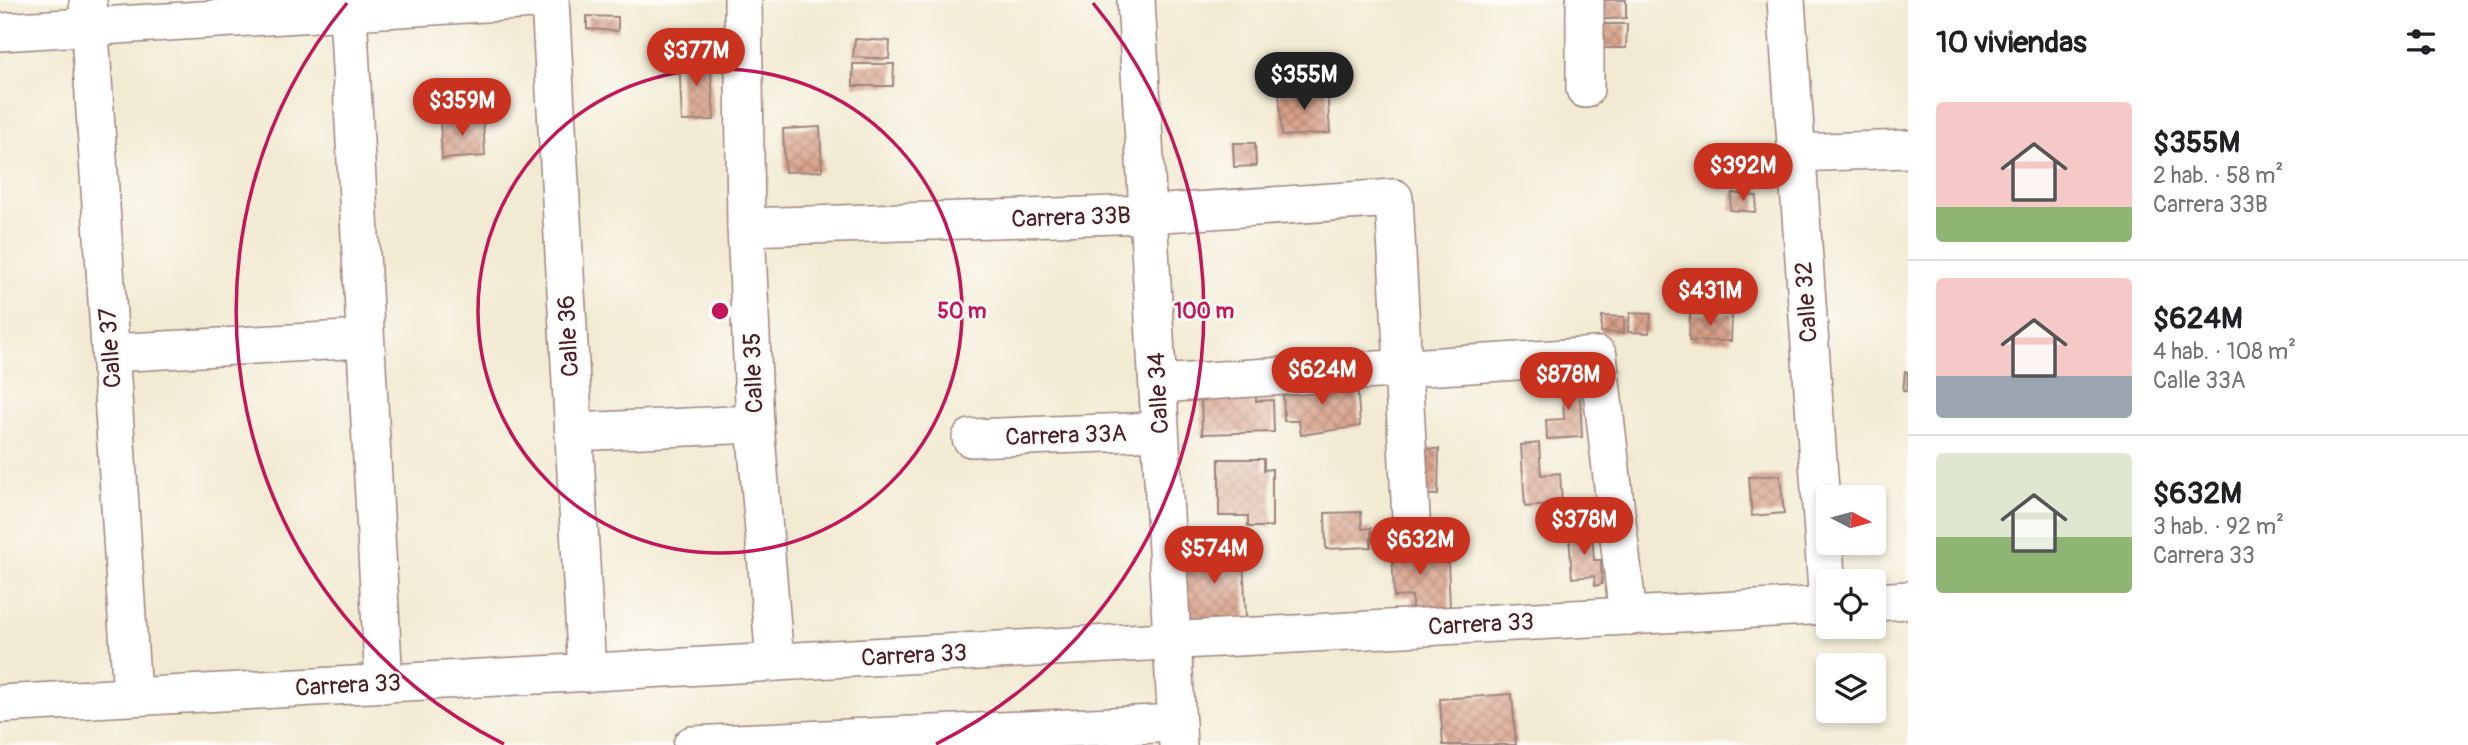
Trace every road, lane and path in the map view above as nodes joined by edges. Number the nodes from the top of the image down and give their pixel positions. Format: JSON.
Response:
{"nodes":[{"id":1,"x":536,"y":0,"type":"edge"},
{"id":2,"x":550,"y":0,"type":"edge"},
{"id":3,"x":743,"y":0,"type":"edge"},
{"id":4,"x":1136,"y":0,"type":"edge"},
{"id":5,"x":1585,"y":0,"type":"edge"},
{"id":6,"x":1786,"y":0,"type":"edge"},
{"id":7,"x":348,"y":11,"type":"junction"},
{"id":8,"x":89,"y":13,"type":"edge"},
{"id":9,"x":0,"y":32,"type":"edge"},
{"id":10,"x":1586,"y":89,"type":"dead end"},
{"id":11,"x":1908,"y":149,"type":"edge"},
{"id":12,"x":1795,"y":153,"type":"junction"},
{"id":13,"x":1148,"y":214,"type":"junction"},
{"id":14,"x":746,"y":228,"type":"junction"},
{"id":15,"x":364,"y":339,"type":"junction"},
{"id":16,"x":111,"y":353,"type":"junction"},
{"id":17,"x":1404,"y":369,"type":"junction"},
{"id":18,"x":1158,"y":384,"type":"junction"},
{"id":19,"x":755,"y":424,"type":"junction"},
{"id":20,"x":1160,"y":431,"type":"junction"},
{"id":21,"x":574,"y":432,"type":"junction"},
{"id":22,"x":971,"y":438,"type":"dead end"},
{"id":23,"x":1411,"y":518,"type":"dead end"},
{"id":24,"x":1825,"y":569,"type":"edge"},
{"id":25,"x":1908,"y":600,"type":"edge"},
{"id":26,"x":1886,"y":601,"type":"edge"},
{"id":27,"x":1816,"y":606,"type":"edge"},
{"id":28,"x":1628,"y":615,"type":"junction"},
{"id":29,"x":1173,"y":641,"type":"junction"},
{"id":30,"x":775,"y":662,"type":"junction"},
{"id":31,"x":587,"y":673,"type":"junction"},
{"id":32,"x":384,"y":684,"type":"junction"},
{"id":33,"x":132,"y":696,"type":"junction"},
{"id":34,"x":0,"y":704,"type":"edge"},
{"id":35,"x":1178,"y":734,"type":"edge"},
{"id":36,"x":984,"y":738,"type":"edge"},
{"id":37,"x":692,"y":745,"type":"edge"}],
"edges":[{"from":1,"to":7,"type":"street"},
{"from":2,"to":21,"type":"street","name":"Calle 36"},
{"from":3,"to":14,"type":"street","name":"Calle 35"},
{"from":4,"to":13,"type":"street","name":"Calle 34"},
{"from":5,"to":10,"type":"street"},
{"from":6,"to":12,"type":"street","name":"Calle 32"},
{"from":7,"to":8,"type":"street"},
{"from":7,"to":15,"type":"street"},
{"from":8,"to":9,"type":"street"},
{"from":8,"to":16,"type":"street","name":"Calle 37"},
{"from":11,"to":12,"type":"street"},
{"from":12,"to":24,"type":"street","name":"Calle 32"},
{"from":13,"to":14,"type":"street","name":"Carrera 33B"},
{"from":13,"to":17,"type":"street","name":"Carrera 33B"},
{"from":13,"to":18,"type":"street","name":"Calle 34"},
{"from":14,"to":19,"type":"street","name":"Calle 35"},
{"from":15,"to":16,"type":"street"},
{"from":15,"to":32,"type":"street"},
{"from":16,"to":33,"type":"street","name":"Calle 37"},
{"from":17,"to":18,"type":"street"},
{"from":17,"to":23,"type":"street"},
{"from":17,"to":28,"type":"street"},
{"from":18,"to":20,"type":"street","name":"Calle 34"},
{"from":19,"to":21,"type":"street"},
{"from":19,"to":30,"type":"street","name":"Calle 35"},
{"from":20,"to":22,"type":"street","name":"Carrera 33A"},
{"from":20,"to":29,"type":"street","name":"Calle 34"},
{"from":21,"to":31,"type":"street","name":"Calle 36"},
{"from":25,"to":26,"type":"street"},
{"from":27,"to":28,"type":"street","name":"Carrera 33"},
{"from":28,"to":29,"type":"street","name":"Carrera 33"},
{"from":29,"to":30,"type":"street","name":"Carrera 33"},
{"from":29,"to":35,"type":"street","name":"Calle 34"},
{"from":30,"to":31,"type":"street","name":"Carrera 33"},
{"from":31,"to":32,"type":"street","name":"Carrera 33"},
{"from":32,"to":33,"type":"street","name":"Carrera 33"},
{"from":33,"to":34,"type":"street","name":"Carrera 33"},
{"from":35,"to":36,"type":"street"},
{"from":36,"to":37,"type":"street"}]}
